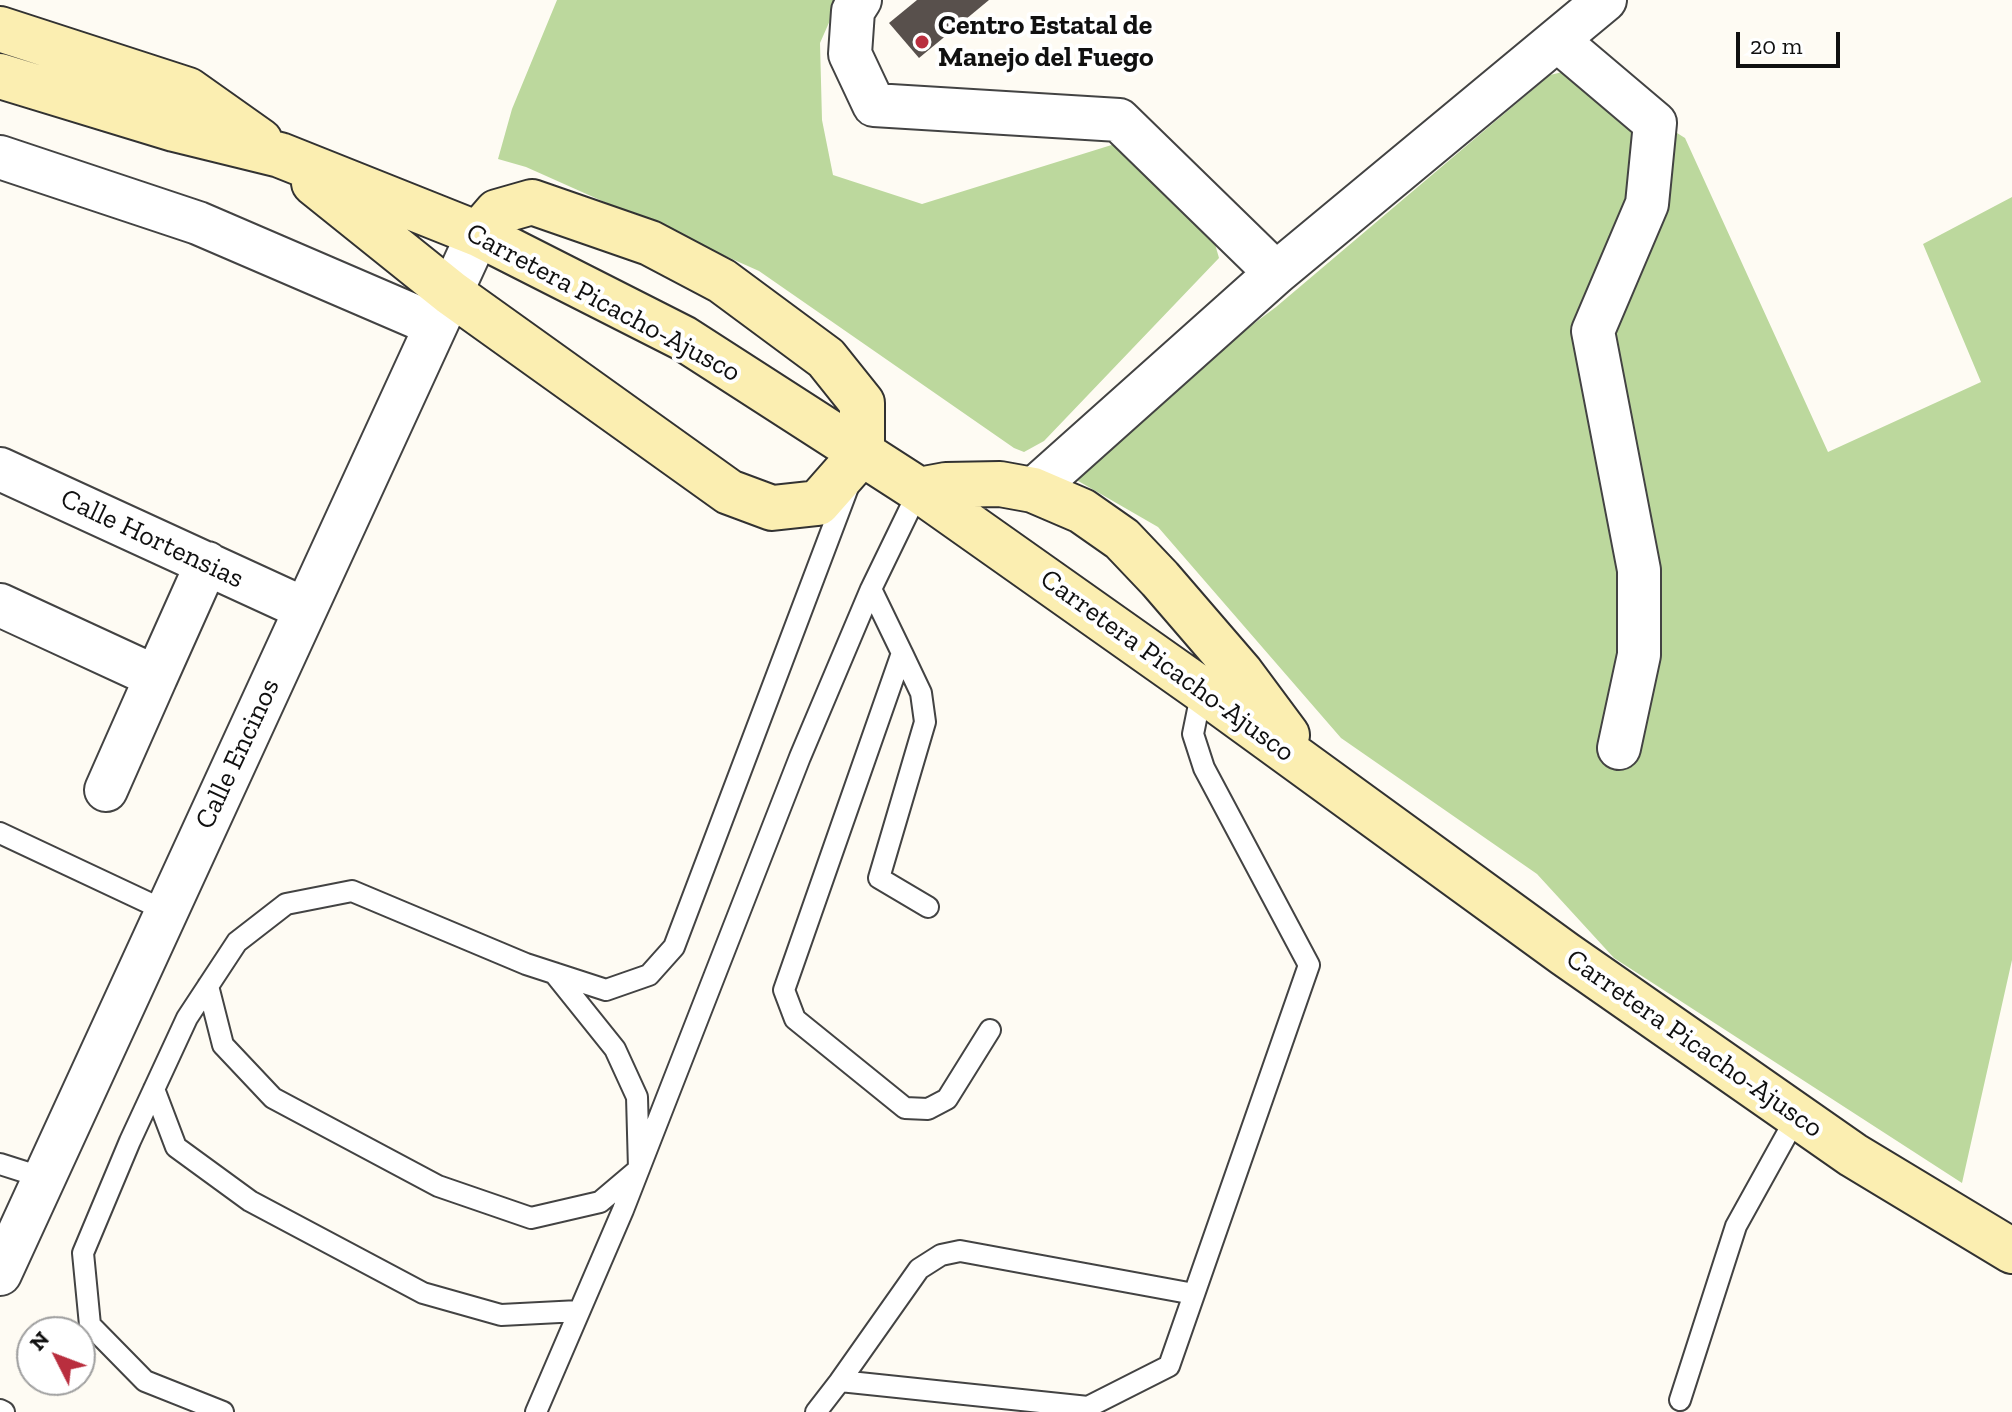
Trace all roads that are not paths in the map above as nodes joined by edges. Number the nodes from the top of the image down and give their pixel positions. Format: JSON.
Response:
{"nodes":[{"id":1,"x":860,"y":0,"type":"edge"},
{"id":2,"x":1605,"y":0,"type":"edge"},
{"id":3,"x":0,"y":29,"type":"edge"},
{"id":4,"x":1557,"y":40,"type":"junction"},
{"id":5,"x":0,"y":76,"type":"edge"},
{"id":6,"x":280,"y":155,"type":"junction"},
{"id":7,"x":0,"y":157,"type":"edge"},
{"id":8,"x":478,"y":234,"type":"junction"},
{"id":9,"x":1276,"y":273,"type":"junction"},
{"id":10,"x":443,"y":309,"type":"junction"},
{"id":11,"x":862,"y":453,"type":"junction"},
{"id":12,"x":0,"y":469,"type":"edge"},
{"id":13,"x":919,"y":490,"type":"junction"},
{"id":14,"x":1033,"y":490,"type":"junction"},
{"id":15,"x":207,"y":563,"type":"junction"},
{"id":16,"x":871,"y":589,"type":"junction"},
{"id":17,"x":0,"y":605,"type":"edge"},
{"id":18,"x":305,"y":609,"type":"junction"},
{"id":19,"x":902,"y":653,"type":"junction"},
{"id":20,"x":156,"y":677,"type":"junction"},
{"id":21,"x":1202,"y":690,"type":"junction"},
{"id":22,"x":1619,"y":748,"type":"dead end"},
{"id":23,"x":1314,"y":771,"type":"junction"},
{"id":24,"x":106,"y":790,"type":"dead end"},
{"id":25,"x":0,"y":833,"type":"edge"},
{"id":26,"x":928,"y":907,"type":"dead end"},
{"id":27,"x":166,"y":911,"type":"junction"},
{"id":28,"x":554,"y":973,"type":"junction"},
{"id":29,"x":208,"y":986,"type":"junction"},
{"id":30,"x":990,"y":1030,"type":"dead end"},
{"id":31,"x":154,"y":1089,"type":"junction"},
{"id":32,"x":1797,"y":1116,"type":"junction"},
{"id":33,"x":0,"y":1164,"type":"edge"},
{"id":34,"x":639,"y":1169,"type":"junction"},
{"id":35,"x":44,"y":1178,"type":"junction"},
{"id":36,"x":2012,"y":1251,"type":"edge"},
{"id":37,"x":0,"y":1274,"type":"edge"},
{"id":38,"x":1194,"y":1294,"type":"junction"},
{"id":39,"x":579,"y":1311,"type":"junction"},
{"id":40,"x":840,"y":1381,"type":"junction"},
{"id":41,"x":1680,"y":1400,"type":"dead end"},
{"id":42,"x":223,"y":1412,"type":"edge"},
{"id":43,"x":536,"y":1412,"type":"edge"},
{"id":44,"x":816,"y":1412,"type":"edge"}],
"edges":[{"from":1,"to":9,"type":"street"},
{"from":2,"to":4,"type":"street"},
{"from":3,"to":6,"type":"main road","name":"Carretera Picacho-Ajusco"},
{"from":4,"to":9,"type":"street"},
{"from":4,"to":22,"type":"street"},
{"from":5,"to":6,"type":"main road","name":"Carretera Picacho-Ajusco"},
{"from":6,"to":8,"type":"main road","name":"Carretera Picacho-Ajusco"},
{"from":6,"to":10,"type":"main road"},
{"from":7,"to":10,"type":"street"},
{"from":8,"to":10,"type":"street","name":"Calle Encinos"},
{"from":8,"to":11,"type":"main road","name":"Carretera Picacho-Ajusco"},
{"from":8,"to":11,"type":"main road"},
{"from":9,"to":14,"type":"street"},
{"from":10,"to":11,"type":"main road"},
{"from":10,"to":18,"type":"street","name":"Calle Encinos"},
{"from":11,"to":13,"type":"main road","name":"Carretera Picacho-Ajusco"},
{"from":11,"to":28,"type":"lane"},
{"from":12,"to":15,"type":"street","name":"Calle Hortensias"},
{"from":13,"to":14,"type":"main road"},
{"from":13,"to":16,"type":"lane"},
{"from":13,"to":21,"type":"main road","name":"Carretera Picacho-Ajusco"},
{"from":14,"to":23,"type":"main road"},
{"from":15,"to":18,"type":"street","name":"Calle Hortensias"},
{"from":15,"to":20,"type":"street"},
{"from":16,"to":19,"type":"lane"},
{"from":16,"to":34,"type":"lane"},
{"from":17,"to":20,"type":"street"},
{"from":18,"to":27,"type":"street","name":"Calle Encinos"},
{"from":19,"to":26,"type":"lane"},
{"from":19,"to":30,"type":"lane"},
{"from":20,"to":24,"type":"street"},
{"from":21,"to":23,"type":"main road","name":"Carretera Picacho-Ajusco"},
{"from":21,"to":38,"type":"lane"},
{"from":23,"to":32,"type":"main road","name":"Carretera Picacho-Ajusco"},
{"from":25,"to":27,"type":"lane"},
{"from":27,"to":35,"type":"street","name":"Calle Encinos"},
{"from":28,"to":29,"type":"lane"},
{"from":28,"to":34,"type":"lane"},
{"from":29,"to":31,"type":"lane"},
{"from":29,"to":34,"type":"lane"},
{"from":31,"to":39,"type":"lane"},
{"from":31,"to":42,"type":"lane"},
{"from":32,"to":36,"type":"main road","name":"Carretera Picacho-Ajusco"},
{"from":32,"to":41,"type":"lane"},
{"from":33,"to":35,"type":"lane"},
{"from":34,"to":39,"type":"lane"},
{"from":35,"to":37,"type":"street","name":"Calle Encinos"},
{"from":38,"to":40,"type":"lane"},
{"from":38,"to":40,"type":"lane"},
{"from":39,"to":43,"type":"lane"},
{"from":40,"to":44,"type":"lane"}]}
